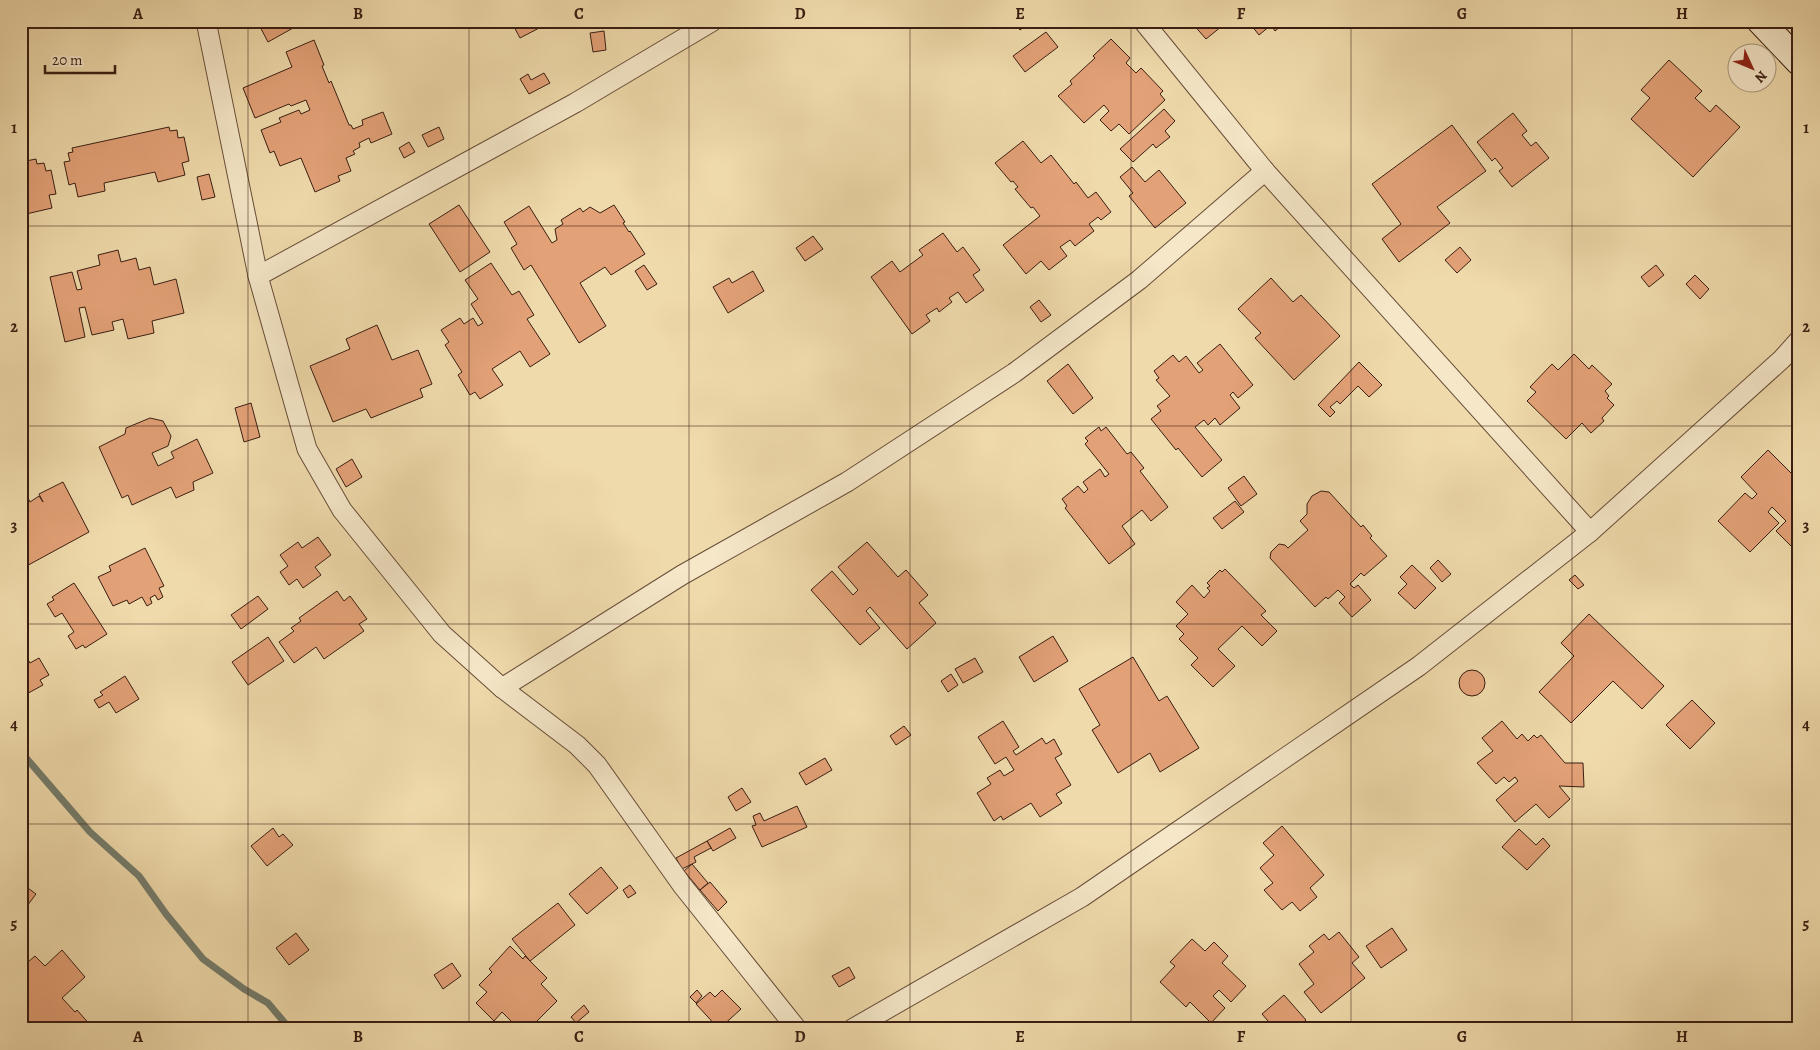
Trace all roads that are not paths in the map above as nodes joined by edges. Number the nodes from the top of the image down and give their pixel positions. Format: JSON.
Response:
{"nodes":[{"id":1,"x":206,"y":21,"type":"edge"},
{"id":2,"x":713,"y":21,"type":"edge"},
{"id":3,"x":1143,"y":21,"type":"edge"},
{"id":4,"x":1760,"y":21,"type":"edge"},
{"id":5,"x":1799,"y":62,"type":"edge"},
{"id":6,"x":1265,"y":171,"type":"junction"},
{"id":7,"x":258,"y":276,"type":"junction"},
{"id":8,"x":1799,"y":340,"type":"edge"},
{"id":9,"x":1590,"y":532,"type":"junction"},
{"id":10,"x":502,"y":688,"type":"junction"},
{"id":11,"x":796,"y":1029,"type":"edge"},
{"id":12,"x":852,"y":1029,"type":"edge"}],
"edges":[{"from":1,"to":7,"type":"street"},
{"from":2,"to":7,"type":"street"},
{"from":3,"to":6,"type":"street"},
{"from":4,"to":5,"type":"street"},
{"from":6,"to":9,"type":"street"},
{"from":6,"to":10,"type":"street"},
{"from":7,"to":10,"type":"street"},
{"from":8,"to":9,"type":"street"},
{"from":9,"to":12,"type":"street"},
{"from":10,"to":11,"type":"street"}]}
